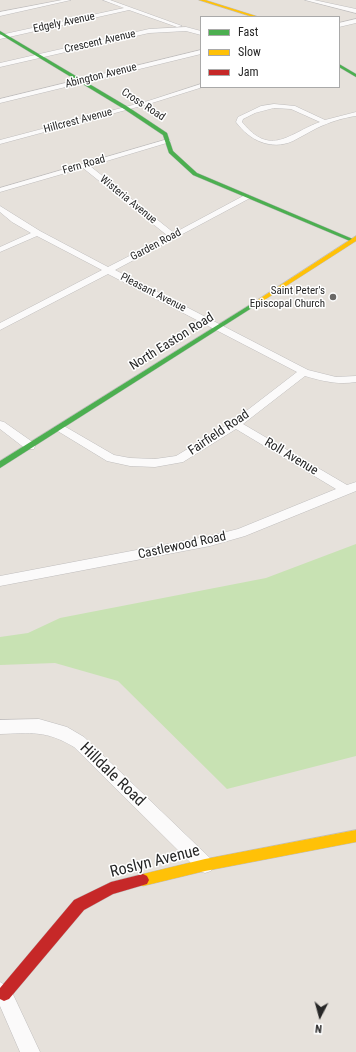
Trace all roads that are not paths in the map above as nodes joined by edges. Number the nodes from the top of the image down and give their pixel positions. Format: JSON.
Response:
{"nodes":[{"id":1,"x":69,"y":0,"type":"edge"},
{"id":2,"x":105,"y":0,"type":"edge"},
{"id":3,"x":201,"y":0,"type":"edge"},
{"id":4,"x":307,"y":0,"type":"edge"},
{"id":5,"x":128,"y":10,"type":"junction"},
{"id":6,"x":356,"y":11,"type":"edge"},
{"id":7,"x":0,"y":14,"type":"edge"},
{"id":8,"x":254,"y":16,"type":"edge"},
{"id":9,"x":356,"y":21,"type":"edge"},
{"id":10,"x":340,"y":25,"type":"edge"},
{"id":11,"x":186,"y":29,"type":"junction"},
{"id":12,"x":200,"y":33,"type":"edge"},
{"id":13,"x":2,"y":35,"type":"edge"},
{"id":14,"x":200,"y":52,"type":"edge"},
{"id":15,"x":41,"y":56,"type":"junction"},
{"id":16,"x":0,"y":65,"type":"edge"},
{"id":17,"x":340,"y":66,"type":"edge"},
{"id":18,"x":356,"y":76,"type":"edge"},
{"id":19,"x":81,"y":81,"type":"junction"},
{"id":20,"x":200,"y":86,"type":"edge"},
{"id":21,"x":0,"y":101,"type":"edge"},
{"id":22,"x":126,"y":108,"type":"junction"},
{"id":23,"x":356,"y":114,"type":"edge"},
{"id":24,"x":325,"y":122,"type":"junction"},
{"id":25,"x":168,"y":141,"type":"junction"},
{"id":26,"x":0,"y":142,"type":"edge"},
{"id":27,"x":84,"y":165,"type":"junction"},
{"id":28,"x":0,"y":190,"type":"edge"},
{"id":29,"x":248,"y":197,"type":"junction"},
{"id":30,"x":0,"y":208,"type":"edge"},
{"id":31,"x":37,"y":233,"type":"junction"},
{"id":32,"x":173,"y":236,"type":"junction"},
{"id":33,"x":354,"y":239,"type":"edge"},
{"id":34,"x":0,"y":250,"type":"edge"},
{"id":35,"x":107,"y":270,"type":"junction"},
{"id":36,"x":0,"y":327,"type":"edge"},
{"id":37,"x":219,"y":327,"type":"junction"},
{"id":38,"x":304,"y":372,"type":"junction"},
{"id":39,"x":356,"y":379,"type":"edge"},
{"id":40,"x":0,"y":424,"type":"edge"},
{"id":41,"x":236,"y":424,"type":"junction"},
{"id":42,"x":60,"y":428,"type":"junction"},
{"id":43,"x":30,"y":446,"type":"junction"},
{"id":44,"x":0,"y":465,"type":"edge"},
{"id":45,"x":351,"y":488,"type":"edge"},
{"id":46,"x":0,"y":581,"type":"edge"},
{"id":47,"x":0,"y":726,"type":"edge"},
{"id":48,"x":356,"y":836,"type":"edge"},
{"id":49,"x":205,"y":865,"type":"junction"},
{"id":50,"x":2,"y":993,"type":"edge"},
{"id":51,"x":30,"y":1052,"type":"edge"}],
"edges":[{"from":1,"to":7,"type":"street"},
{"from":2,"to":5,"type":"street"},
{"from":3,"to":8,"type":"street"},
{"from":4,"to":6,"type":"street"},
{"from":5,"to":11,"type":"street"},
{"from":5,"to":13,"type":"street","name":"Edgely Avenue"},
{"from":9,"to":10,"type":"street"},
{"from":11,"to":12,"type":"street","name":"Crescent Avenue"},
{"from":11,"to":15,"type":"street","name":"Crescent Avenue"},
{"from":13,"to":15,"type":"street","name":"Cross Road"},
{"from":14,"to":19,"type":"street","name":"Abington Avenue"},
{"from":15,"to":16,"type":"street","name":"Crescent Avenue"},
{"from":15,"to":19,"type":"street","name":"Cross Road"},
{"from":17,"to":18,"type":"street"},
{"from":19,"to":21,"type":"street","name":"Abington Avenue"},
{"from":19,"to":22,"type":"street","name":"Cross Road"},
{"from":20,"to":22,"type":"street","name":"Hillcrest Avenue"},
{"from":22,"to":25,"type":"street","name":"Cross Road"},
{"from":22,"to":26,"type":"street","name":"Hillcrest Avenue"},
{"from":23,"to":24,"type":"street"},
{"from":24,"to":24,"type":"street"},
{"from":25,"to":27,"type":"street","name":"Fern Road"},
{"from":25,"to":29,"type":"street","name":"Cross Road"},
{"from":27,"to":28,"type":"street","name":"Fern Road"},
{"from":27,"to":32,"type":"street","name":"Wisteria Avenue"},
{"from":29,"to":32,"type":"street","name":"Garden Road"},
{"from":29,"to":33,"type":"street","name":"Cross Road"},
{"from":30,"to":31,"type":"street","name":"Pleasant Avenue"},
{"from":31,"to":34,"type":"street"},
{"from":31,"to":35,"type":"street","name":"Pleasant Avenue"},
{"from":32,"to":35,"type":"street","name":"Garden Road"},
{"from":33,"to":37,"type":"street","name":"North Easton Road"},
{"from":35,"to":36,"type":"street","name":"Garden Road"},
{"from":35,"to":37,"type":"street","name":"Pleasant Avenue"},
{"from":37,"to":38,"type":"street","name":"Pleasant Avenue"},
{"from":37,"to":42,"type":"street","name":"North Easton Road"},
{"from":38,"to":39,"type":"street","name":"Pleasant Avenue"},
{"from":38,"to":41,"type":"street","name":"Fairfield Road"},
{"from":40,"to":43,"type":"street"},
{"from":41,"to":42,"type":"street","name":"Fairfield Road"},
{"from":41,"to":45,"type":"street","name":"Roll Avenue"},
{"from":42,"to":43,"type":"street","name":"North Easton Road"},
{"from":43,"to":44,"type":"street","name":"North Easton Road"},
{"from":45,"to":46,"type":"street","name":"Castlewood Road"},
{"from":47,"to":49,"type":"street","name":"Hilldale Road"},
{"from":48,"to":49,"type":"street","name":"Roslyn Avenue"},
{"from":49,"to":50,"type":"street","name":"Roslyn Avenue"},
{"from":50,"to":51,"type":"street"}]}
